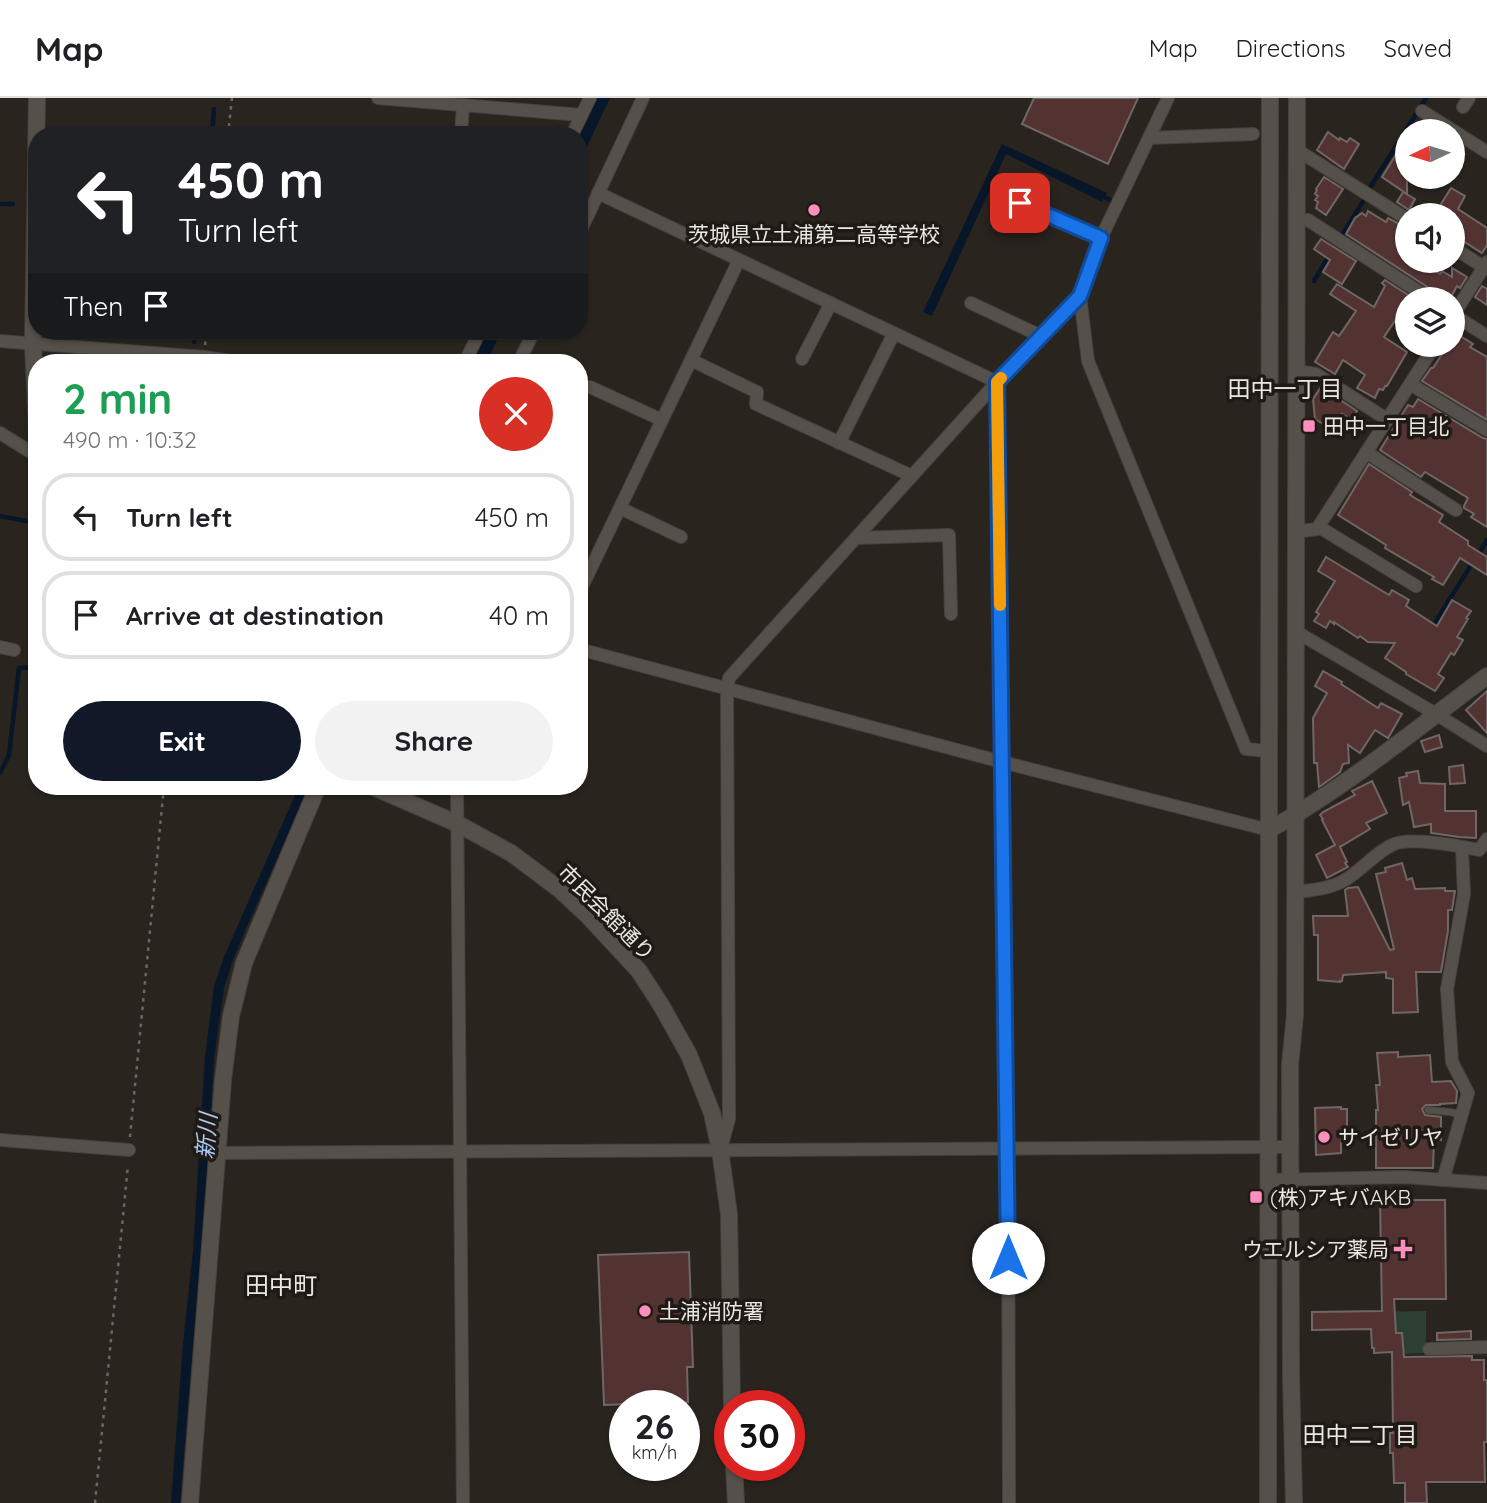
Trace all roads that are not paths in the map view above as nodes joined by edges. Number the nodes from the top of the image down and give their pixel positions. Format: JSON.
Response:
{"nodes":[{"id":1,"x":37,"y":98,"type":"edge"},
{"id":2,"x":378,"y":98,"type":"edge"},
{"id":3,"x":590,"y":98,"type":"edge"},
{"id":4,"x":643,"y":98,"type":"edge"},
{"id":5,"x":1168,"y":98,"type":"edge"},
{"id":6,"x":1270,"y":98,"type":"edge"},
{"id":7,"x":1297,"y":98,"type":"edge"},
{"id":8,"x":504,"y":103,"type":"edge"},
{"id":9,"x":463,"y":105,"type":"junction"},
{"id":10,"x":1422,"y":111,"type":"dead end"},
{"id":11,"x":581,"y":115,"type":"junction"},
{"id":12,"x":37,"y":126,"type":"edge"},
{"id":13,"x":462,"y":126,"type":"edge"},
{"id":14,"x":576,"y":126,"type":"edge"},
{"id":15,"x":1253,"y":134,"type":"dead end"},
{"id":16,"x":1149,"y":138,"type":"junction"},
{"id":17,"x":1297,"y":150,"type":"junction"},
{"id":18,"x":1487,"y":152,"type":"edge"},
{"id":19,"x":598,"y":193,"type":"junction"},
{"id":20,"x":1020,"y":203,"type":"dead end"},
{"id":21,"x":1395,"y":211,"type":"edge"},
{"id":22,"x":588,"y":215,"type":"edge"},
{"id":23,"x":1308,"y":220,"type":"dead end"},
{"id":24,"x":1101,"y":238,"type":"junction"},
{"id":25,"x":1465,"y":254,"type":"edge"},
{"id":26,"x":739,"y":260,"type":"junction"},
{"id":27,"x":1486,"y":266,"type":"edge"},
{"id":28,"x":1411,"y":287,"type":"edge"},
{"id":29,"x":1080,"y":296,"type":"junction"},
{"id":30,"x":1465,"y":297,"type":"edge"},
{"id":31,"x":831,"y":303,"type":"junction"},
{"id":32,"x":971,"y":303,"type":"dead end"},
{"id":33,"x":1465,"y":322,"type":"edge"},
{"id":34,"x":894,"y":333,"type":"junction"},
{"id":35,"x":1041,"y":336,"type":"junction"},
{"id":36,"x":1487,"y":336,"type":"edge"},
{"id":37,"x":33,"y":340,"type":"edge"},
{"id":38,"x":0,"y":341,"type":"edge"},
{"id":39,"x":33,"y":344,"type":"junction"},
{"id":40,"x":33,"y":354,"type":"edge"},
{"id":41,"x":165,"y":354,"type":"edge"},
{"id":42,"x":1427,"y":357,"type":"edge"},
{"id":43,"x":802,"y":359,"type":"dead end"},
{"id":44,"x":691,"y":360,"type":"junction"},
{"id":45,"x":1296,"y":371,"type":"junction"},
{"id":46,"x":997,"y":382,"type":"junction"},
{"id":47,"x":1410,"y":384,"type":"junction"},
{"id":48,"x":590,"y":387,"type":"dead end"},
{"id":49,"x":1388,"y":420,"type":"junction"},
{"id":50,"x":662,"y":421,"type":"junction"},
{"id":51,"x":1487,"y":430,"type":"edge"},
{"id":52,"x":0,"y":433,"type":"edge"},
{"id":53,"x":839,"y":443,"type":"junction"},
{"id":54,"x":28,"y":450,"type":"edge"},
{"id":55,"x":1366,"y":452,"type":"junction"},
{"id":56,"x":912,"y":476,"type":"junction"},
{"id":57,"x":620,"y":508,"type":"junction"},
{"id":58,"x":1456,"y":510,"type":"dead end"},
{"id":59,"x":1319,"y":527,"type":"junction"},
{"id":60,"x":1295,"y":532,"type":"junction"},
{"id":61,"x":681,"y":537,"type":"dead end"},
{"id":62,"x":856,"y":538,"type":"junction"},
{"id":63,"x":588,"y":574,"type":"edge"},
{"id":64,"x":1416,"y":586,"type":"dead end"},
{"id":65,"x":951,"y":614,"type":"dead end"},
{"id":66,"x":1295,"y":631,"type":"junction"},
{"id":67,"x":0,"y":648,"type":"edge"},
{"id":68,"x":14,"y":650,"type":"dead end"},
{"id":69,"x":588,"y":651,"type":"edge"},
{"id":70,"x":1487,"y":676,"type":"edge"},
{"id":71,"x":727,"y":689,"type":"junction"},
{"id":72,"x":1436,"y":714,"type":"junction"},
{"id":73,"x":1487,"y":746,"type":"edge"},
{"id":74,"x":1269,"y":751,"type":"junction"},
{"id":75,"x":1002,"y":762,"type":"junction"},
{"id":76,"x":314,"y":795,"type":"edge"},
{"id":77,"x":392,"y":795,"type":"edge"},
{"id":78,"x":457,"y":795,"type":"edge"},
{"id":79,"x":1295,"y":816,"type":"junction"},
{"id":80,"x":458,"y":824,"type":"junction"},
{"id":81,"x":1269,"y":831,"type":"junction"},
{"id":82,"x":1487,"y":839,"type":"edge"},
{"id":83,"x":1462,"y":847,"type":"junction"},
{"id":84,"x":1483,"y":851,"type":"edge"},
{"id":85,"x":1295,"y":892,"type":"junction"},
{"id":86,"x":1428,"y":1110,"type":"dead end"},
{"id":87,"x":1462,"y":1115,"type":"junction"},
{"id":88,"x":0,"y":1140,"type":"edge"},
{"id":89,"x":1269,"y":1147,"type":"junction"},
{"id":90,"x":1291,"y":1147,"type":"junction"},
{"id":91,"x":1008,"y":1149,"type":"junction"},
{"id":92,"x":129,"y":1150,"type":"dead end"},
{"id":93,"x":720,"y":1150,"type":"junction"},
{"id":94,"x":460,"y":1152,"type":"junction"},
{"id":95,"x":217,"y":1153,"type":"junction"},
{"id":96,"x":1291,"y":1179,"type":"junction"},
{"id":97,"x":1269,"y":1180,"type":"junction"},
{"id":98,"x":1443,"y":1180,"type":"junction"},
{"id":99,"x":1487,"y":1183,"type":"edge"},
{"id":100,"x":1487,"y":1347,"type":"edge"},
{"id":101,"x":1429,"y":1349,"type":"dead end"},
{"id":102,"x":732,"y":1390,"type":"edge"},
{"id":103,"x":735,"y":1481,"type":"edge"},
{"id":104,"x":190,"y":1503,"type":"edge"},
{"id":105,"x":463,"y":1503,"type":"edge"},
{"id":106,"x":736,"y":1503,"type":"edge"},
{"id":107,"x":1009,"y":1503,"type":"edge"},
{"id":108,"x":1268,"y":1503,"type":"edge"},
{"id":109,"x":1294,"y":1503,"type":"edge"}],
"edges":[{"from":1,"to":12,"type":"street"},
{"from":2,"to":9,"type":"street"},
{"from":3,"to":11,"type":"street"},
{"from":4,"to":19,"type":"street"},
{"from":5,"to":16,"type":"street"},
{"from":6,"to":74,"type":"street"},
{"from":7,"to":17,"type":"street"},
{"from":8,"to":9,"type":"street"},
{"from":8,"to":11,"type":"street"},
{"from":9,"to":13,"type":"street"},
{"from":10,"to":18,"type":"street"},
{"from":11,"to":14,"type":"street"},
{"from":15,"to":16,"type":"street"},
{"from":16,"to":24,"type":"street"},
{"from":17,"to":21,"type":"street"},
{"from":17,"to":45,"type":"street"},
{"from":19,"to":22,"type":"street"},
{"from":19,"to":26,"type":"street"},
{"from":20,"to":24,"type":"street"},
{"from":23,"to":28,"type":"street"},
{"from":24,"to":29,"type":"street"},
{"from":25,"to":27,"type":"street"},
{"from":26,"to":31,"type":"street"},
{"from":26,"to":44,"type":"street"},
{"from":27,"to":30,"type":"street"},
{"from":29,"to":35,"type":"street"},
{"from":29,"to":74,"type":"street"},
{"from":31,"to":34,"type":"street"},
{"from":31,"to":43,"type":"street"},
{"from":32,"to":35,"type":"street"},
{"from":33,"to":36,"type":"street"},
{"from":34,"to":46,"type":"street"},
{"from":34,"to":53,"type":"street"},
{"from":35,"to":46,"type":"street"},
{"from":37,"to":39,"type":"street"},
{"from":38,"to":39,"type":"street"},
{"from":39,"to":40,"type":"street"},
{"from":39,"to":41,"type":"street"},
{"from":42,"to":47,"type":"street"},
{"from":44,"to":50,"type":"street"},
{"from":44,"to":53,"type":"street"},
{"from":45,"to":49,"type":"street"},
{"from":45,"to":60,"type":"street"},
{"from":46,"to":56,"type":"street"},
{"from":46,"to":75,"type":"street"},
{"from":47,"to":49,"type":"street"},
{"from":47,"to":51,"type":"street"},
{"from":48,"to":50,"type":"street"},
{"from":49,"to":55,"type":"street"},
{"from":50,"to":57,"type":"street"},
{"from":52,"to":54,"type":"street"},
{"from":53,"to":56,"type":"street"},
{"from":55,"to":58,"type":"street"},
{"from":55,"to":59,"type":"street"},
{"from":56,"to":62,"type":"street"},
{"from":57,"to":61,"type":"street"},
{"from":57,"to":63,"type":"street"},
{"from":59,"to":60,"type":"street"},
{"from":59,"to":64,"type":"street"},
{"from":60,"to":66,"type":"street"},
{"from":62,"to":65,"type":"street"},
{"from":62,"to":71,"type":"street"},
{"from":66,"to":72,"type":"street"},
{"from":66,"to":79,"type":"street"},
{"from":67,"to":68,"type":"street"},
{"from":69,"to":71,"type":"street"},
{"from":70,"to":72,"type":"street"},
{"from":71,"to":75,"type":"street"},
{"from":71,"to":93,"type":"street"},
{"from":72,"to":73,"type":"street"},
{"from":72,"to":79,"type":"street"},
{"from":74,"to":81,"type":"street"},
{"from":75,"to":81,"type":"street"},
{"from":75,"to":91,"type":"street"},
{"from":76,"to":95,"type":"street"},
{"from":77,"to":80,"type":"street","name":"市民会館通り"},
{"from":78,"to":80,"type":"street"},
{"from":79,"to":81,"type":"street"},
{"from":79,"to":85,"type":"street"},
{"from":80,"to":93,"type":"street","name":"市民会館通り"},
{"from":80,"to":94,"type":"street"},
{"from":81,"to":89,"type":"street"},
{"from":82,"to":84,"type":"street"},
{"from":83,"to":84,"type":"street"},
{"from":83,"to":85,"type":"street"},
{"from":83,"to":87,"type":"street"},
{"from":85,"to":90,"type":"street"},
{"from":86,"to":87,"type":"lane"},
{"from":87,"to":98,"type":"street"},
{"from":88,"to":92,"type":"street"},
{"from":89,"to":90,"type":"street"},
{"from":89,"to":91,"type":"street"},
{"from":89,"to":97,"type":"street"},
{"from":90,"to":96,"type":"street"},
{"from":91,"to":93,"type":"street"},
{"from":91,"to":107,"type":"street"},
{"from":93,"to":94,"type":"street"},
{"from":93,"to":102,"type":"street","name":"市民会館通り"},
{"from":94,"to":95,"type":"street"},
{"from":94,"to":105,"type":"street"},
{"from":95,"to":104,"type":"street"},
{"from":96,"to":97,"type":"street"},
{"from":96,"to":98,"type":"street"},
{"from":96,"to":109,"type":"street"},
{"from":97,"to":108,"type":"street"},
{"from":98,"to":99,"type":"street"},
{"from":100,"to":101,"type":"street"},
{"from":103,"to":106,"type":"street"}]}
